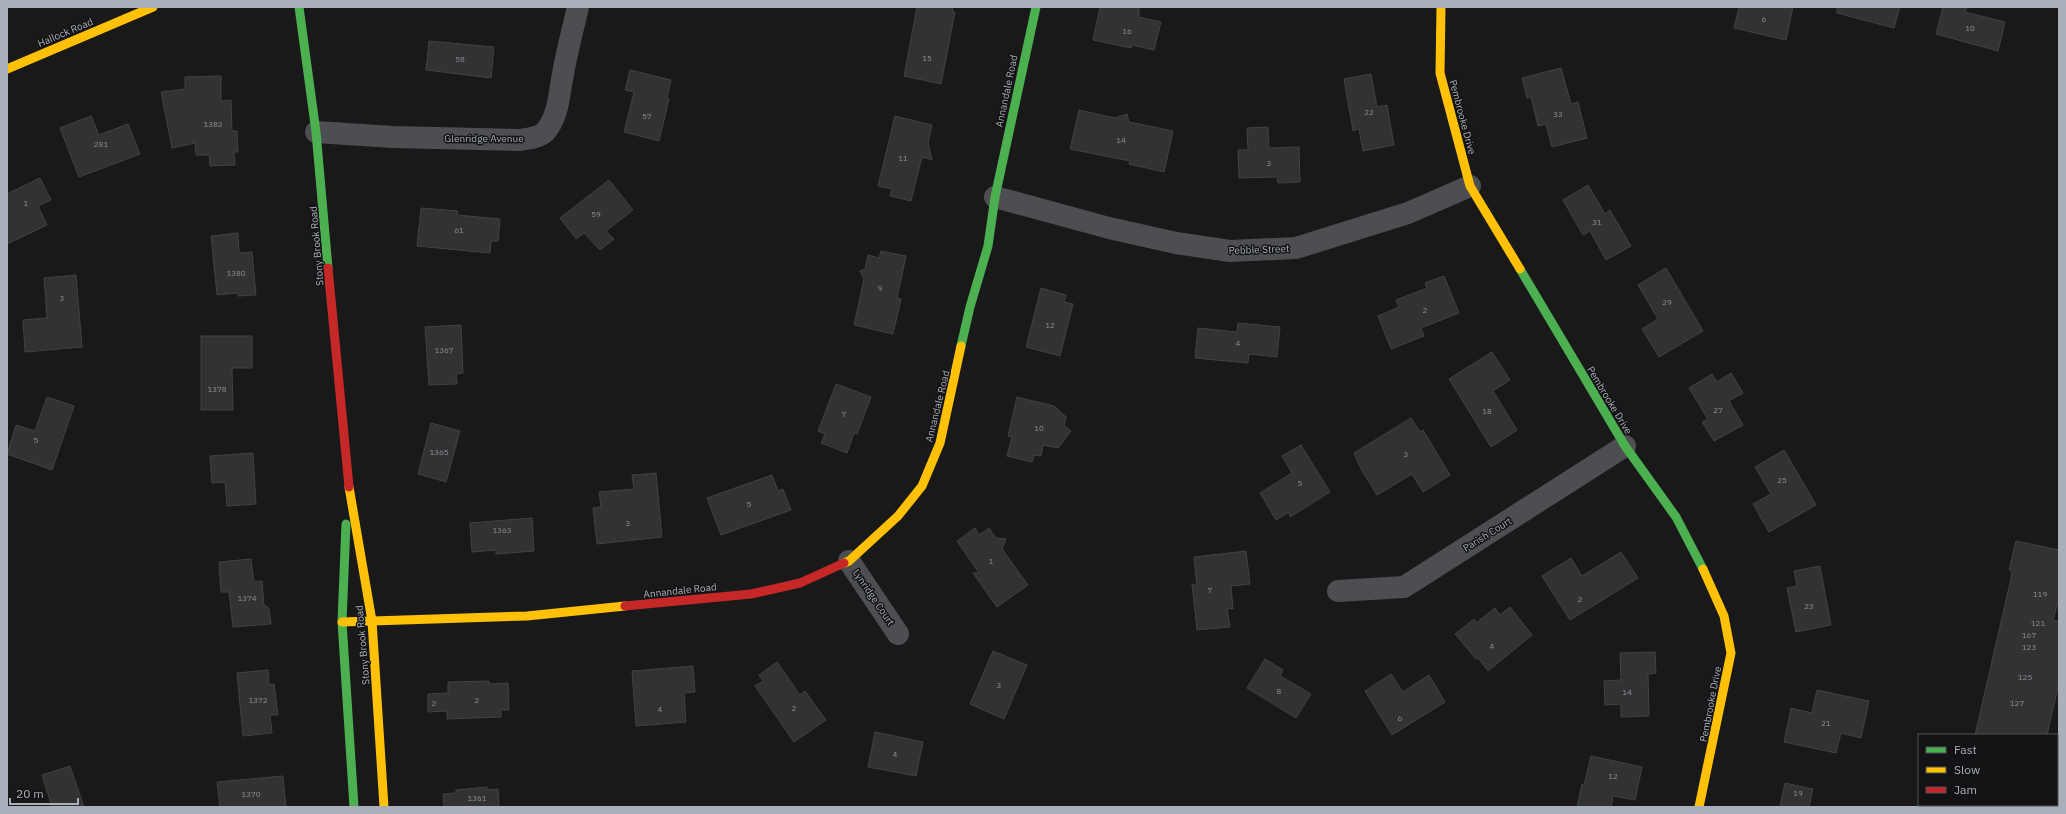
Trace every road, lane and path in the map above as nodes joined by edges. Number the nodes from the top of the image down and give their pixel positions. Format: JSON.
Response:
{"nodes":[{"id":1,"x":153,"y":7,"type":"edge"},
{"id":2,"x":299,"y":7,"type":"edge"},
{"id":3,"x":578,"y":7,"type":"edge"},
{"id":4,"x":1036,"y":7,"type":"edge"},
{"id":5,"x":1441,"y":7,"type":"edge"},
{"id":6,"x":7,"y":69,"type":"edge"},
{"id":7,"x":316,"y":132,"type":"junction"},
{"id":8,"x":1470,"y":186,"type":"junction"},
{"id":9,"x":994,"y":197,"type":"junction"},
{"id":10,"x":1625,"y":446,"type":"junction"},
{"id":11,"x":348,"y":483,"type":"junction"},
{"id":12,"x":849,"y":561,"type":"junction"},
{"id":13,"x":1338,"y":591,"type":"dead end"},
{"id":14,"x":372,"y":620,"type":"junction"},
{"id":15,"x":342,"y":622,"type":"junction"},
{"id":16,"x":898,"y":634,"type":"dead end"},
{"id":17,"x":354,"y":807,"type":"edge"},
{"id":18,"x":384,"y":807,"type":"edge"},
{"id":19,"x":1699,"y":807,"type":"edge"}],
"edges":[{"from":1,"to":6,"type":"street","name":"Hallock Road"},
{"from":2,"to":7,"type":"street","name":"Stony Brook Road"},
{"from":3,"to":7,"type":"street","name":"Glenridge Avenue"},
{"from":4,"to":9,"type":"street","name":"Annandale Road"},
{"from":5,"to":8,"type":"street","name":"Pembrooke Drive"},
{"from":7,"to":11,"type":"street","name":"Stony Brook Road"},
{"from":8,"to":9,"type":"street","name":"Pebble Street"},
{"from":8,"to":10,"type":"street","name":"Pembrooke Drive"},
{"from":9,"to":12,"type":"street","name":"Annandale Road"},
{"from":10,"to":13,"type":"street","name":"Parish Court"},
{"from":10,"to":19,"type":"street","name":"Pembrooke Drive"},
{"from":11,"to":14,"type":"street","name":"Stony Brook Road"},
{"from":11,"to":15,"type":"street","name":"Stony Brook Road"},
{"from":12,"to":14,"type":"street","name":"Annandale Road"},
{"from":12,"to":16,"type":"street","name":"Lynridge Court"},
{"from":14,"to":15,"type":"street","name":"Annandale Road"},
{"from":14,"to":18,"type":"street","name":"Stony Brook Road"},
{"from":15,"to":17,"type":"street","name":"Stony Brook Road"}]}
